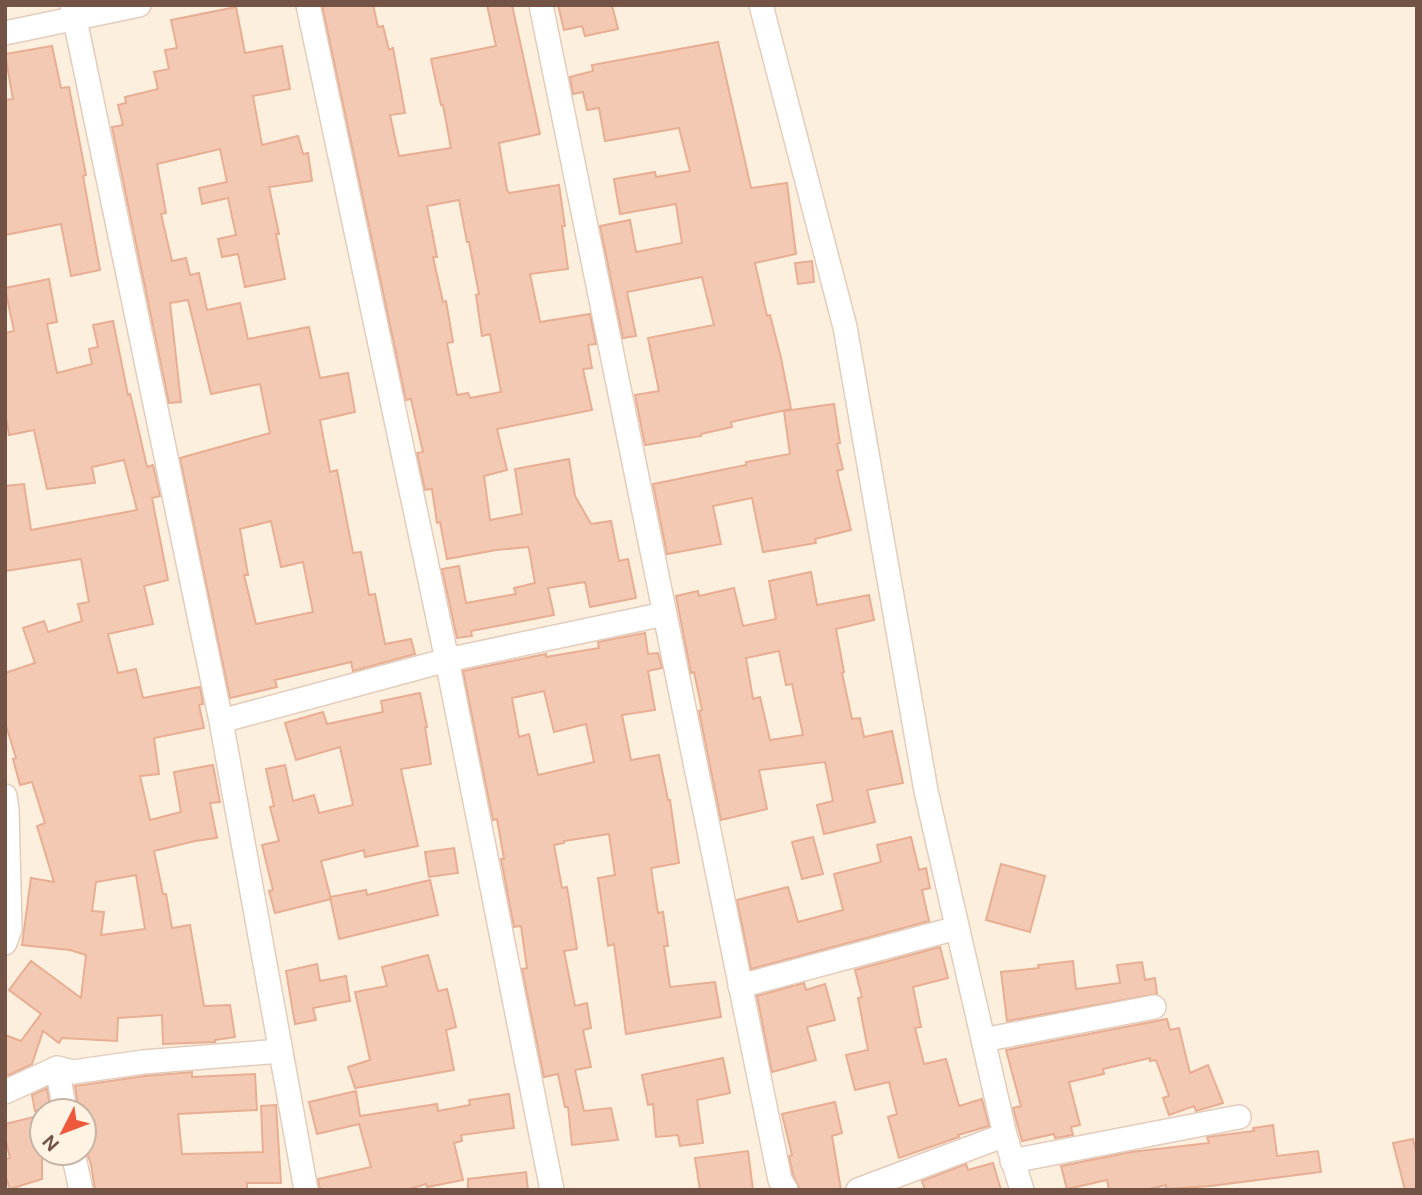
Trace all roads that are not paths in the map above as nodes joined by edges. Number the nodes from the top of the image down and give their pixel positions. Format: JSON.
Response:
{"nodes":[{"id":1,"x":139,"y":5,"type":"edge"},
{"id":2,"x":308,"y":5,"type":"edge"},
{"id":3,"x":541,"y":5,"type":"edge"},
{"id":4,"x":761,"y":5,"type":"edge"},
{"id":5,"x":74,"y":12,"type":"edge"},
{"id":6,"x":5,"y":33,"type":"edge"},
{"id":7,"x":664,"y":614,"type":"junction"},
{"id":8,"x":447,"y":660,"type":"junction"},
{"id":9,"x":221,"y":721,"type":"junction"},
{"id":10,"x":5,"y":796,"type":"edge"},
{"id":11,"x":957,"y":928,"type":"junction"},
{"id":12,"x":5,"y":943,"type":"edge"},
{"id":13,"x":740,"y":986,"type":"junction"},
{"id":14,"x":1154,"y":1007,"type":"dead end"},
{"id":15,"x":983,"y":1040,"type":"junction"},
{"id":16,"x":281,"y":1052,"type":"junction"},
{"id":17,"x":57,"y":1068,"type":"junction"},
{"id":18,"x":5,"y":1092,"type":"edge"},
{"id":19,"x":62,"y":1097,"type":"edge"},
{"id":20,"x":1239,"y":1117,"type":"dead end"},
{"id":21,"x":1005,"y":1135,"type":"junction"},
{"id":22,"x":1012,"y":1161,"type":"junction"},
{"id":23,"x":76,"y":1167,"type":"edge"},
{"id":24,"x":80,"y":1190,"type":"edge"},
{"id":25,"x":306,"y":1190,"type":"edge"},
{"id":26,"x":552,"y":1190,"type":"edge"},
{"id":27,"x":786,"y":1190,"type":"edge"},
{"id":28,"x":858,"y":1190,"type":"edge"},
{"id":29,"x":1022,"y":1190,"type":"edge"}],
"edges":[{"from":1,"to":5,"type":"street"},
{"from":2,"to":8,"type":"street"},
{"from":3,"to":7,"type":"street"},
{"from":4,"to":11,"type":"street"},
{"from":5,"to":6,"type":"street"},
{"from":5,"to":9,"type":"street"},
{"from":7,"to":8,"type":"street"},
{"from":7,"to":13,"type":"street"},
{"from":8,"to":9,"type":"street"},
{"from":8,"to":26,"type":"street"},
{"from":9,"to":16,"type":"street"},
{"from":10,"to":12,"type":"street"},
{"from":11,"to":13,"type":"street"},
{"from":11,"to":15,"type":"street"},
{"from":13,"to":27,"type":"street"},
{"from":14,"to":15,"type":"street"},
{"from":15,"to":21,"type":"street"},
{"from":16,"to":17,"type":"street"},
{"from":16,"to":25,"type":"street"},
{"from":17,"to":18,"type":"street"},
{"from":17,"to":19,"type":"street"},
{"from":20,"to":22,"type":"street"},
{"from":21,"to":22,"type":"street"},
{"from":21,"to":28,"type":"street"},
{"from":22,"to":29,"type":"street"},
{"from":23,"to":24,"type":"street"}]}
